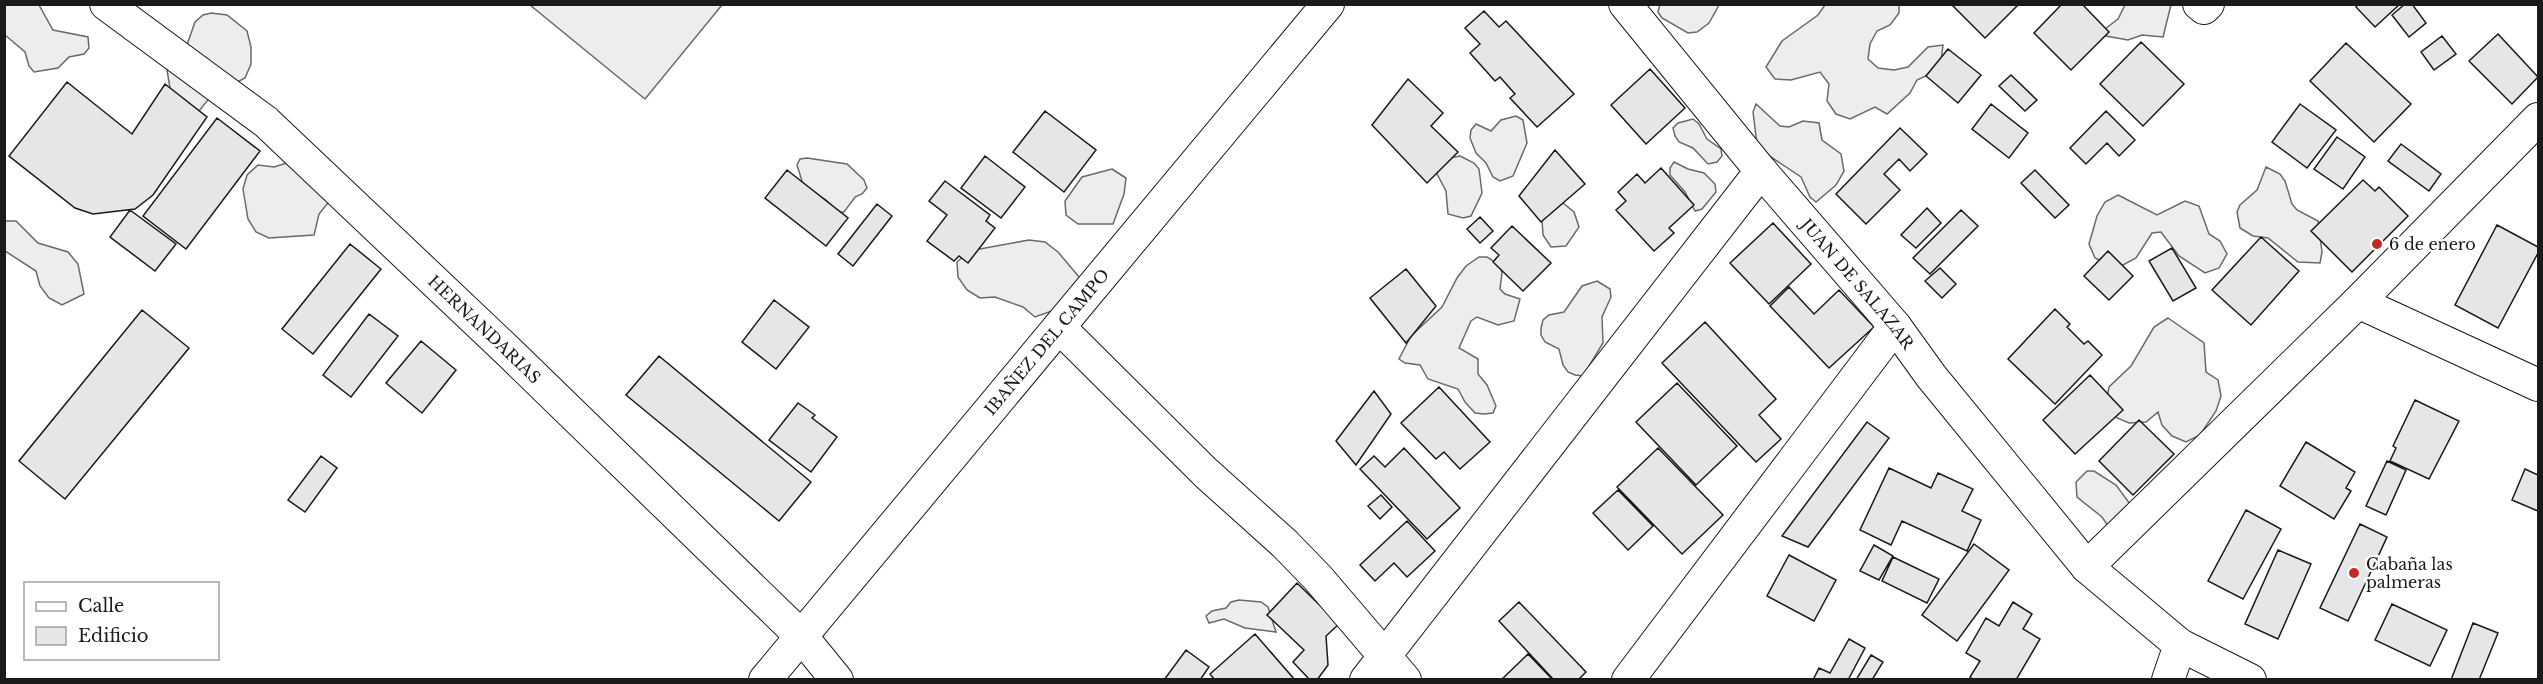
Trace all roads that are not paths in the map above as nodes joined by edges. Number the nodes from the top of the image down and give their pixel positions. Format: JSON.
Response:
{"nodes":[{"id":1,"x":106,"y":4,"type":"edge"},
{"id":2,"x":1328,"y":4,"type":"edge"},
{"id":3,"x":1625,"y":4,"type":"edge"},
{"id":4,"x":2199,"y":4,"type":"edge"},
{"id":5,"x":2208,"y":4,"type":"edge"},
{"id":6,"x":2538,"y":119,"type":"edge"},
{"id":7,"x":1761,"y":171,"type":"junction"},
{"id":8,"x":2358,"y":302,"type":"junction"},
{"id":9,"x":1895,"y":326,"type":"junction"},
{"id":10,"x":1059,"y":327,"type":"junction"},
{"id":11,"x":2538,"y":385,"type":"edge"},
{"id":12,"x":2087,"y":567,"type":"junction"},
{"id":13,"x":802,"y":637,"type":"junction"},
{"id":14,"x":2180,"y":645,"type":"junction"},
{"id":15,"x":1375,"y":668,"type":"edge"},
{"id":16,"x":765,"y":680,"type":"edge"},
{"id":17,"x":837,"y":680,"type":"edge"},
{"id":18,"x":1405,"y":680,"type":"edge"},
{"id":19,"x":1628,"y":680,"type":"edge"},
{"id":20,"x":2168,"y":680,"type":"edge"},
{"id":21,"x":2250,"y":680,"type":"edge"}],
"edges":[{"from":1,"to":13,"type":"street","name":"HERNANDARIAS"},
{"from":2,"to":10,"type":"street","name":"IBAÑEZ DEL CAMPO"},
{"from":3,"to":7,"type":"street","name":"JUAN DE SALAZAR"},
{"from":4,"to":5,"type":"street"},
{"from":6,"to":8,"type":"street"},
{"from":7,"to":9,"type":"street","name":"JUAN DE SALAZAR"},
{"from":7,"to":15,"type":"street"},
{"from":8,"to":11,"type":"street"},
{"from":8,"to":12,"type":"street"},
{"from":9,"to":12,"type":"street","name":"JUAN DE SALAZAR"},
{"from":9,"to":19,"type":"street"},
{"from":10,"to":13,"type":"street","name":"IBAÑEZ DEL CAMPO"},
{"from":10,"to":15,"type":"street"},
{"from":12,"to":14,"type":"street","name":"JUAN DE SALAZAR"},
{"from":13,"to":16,"type":"street","name":"IBAÑEZ DEL CAMPO"},
{"from":13,"to":17,"type":"street","name":"HERNANDARIAS"},
{"from":14,"to":20,"type":"street"},
{"from":14,"to":21,"type":"street","name":"JUAN DE SALAZAR"},
{"from":15,"to":18,"type":"street"}]}
